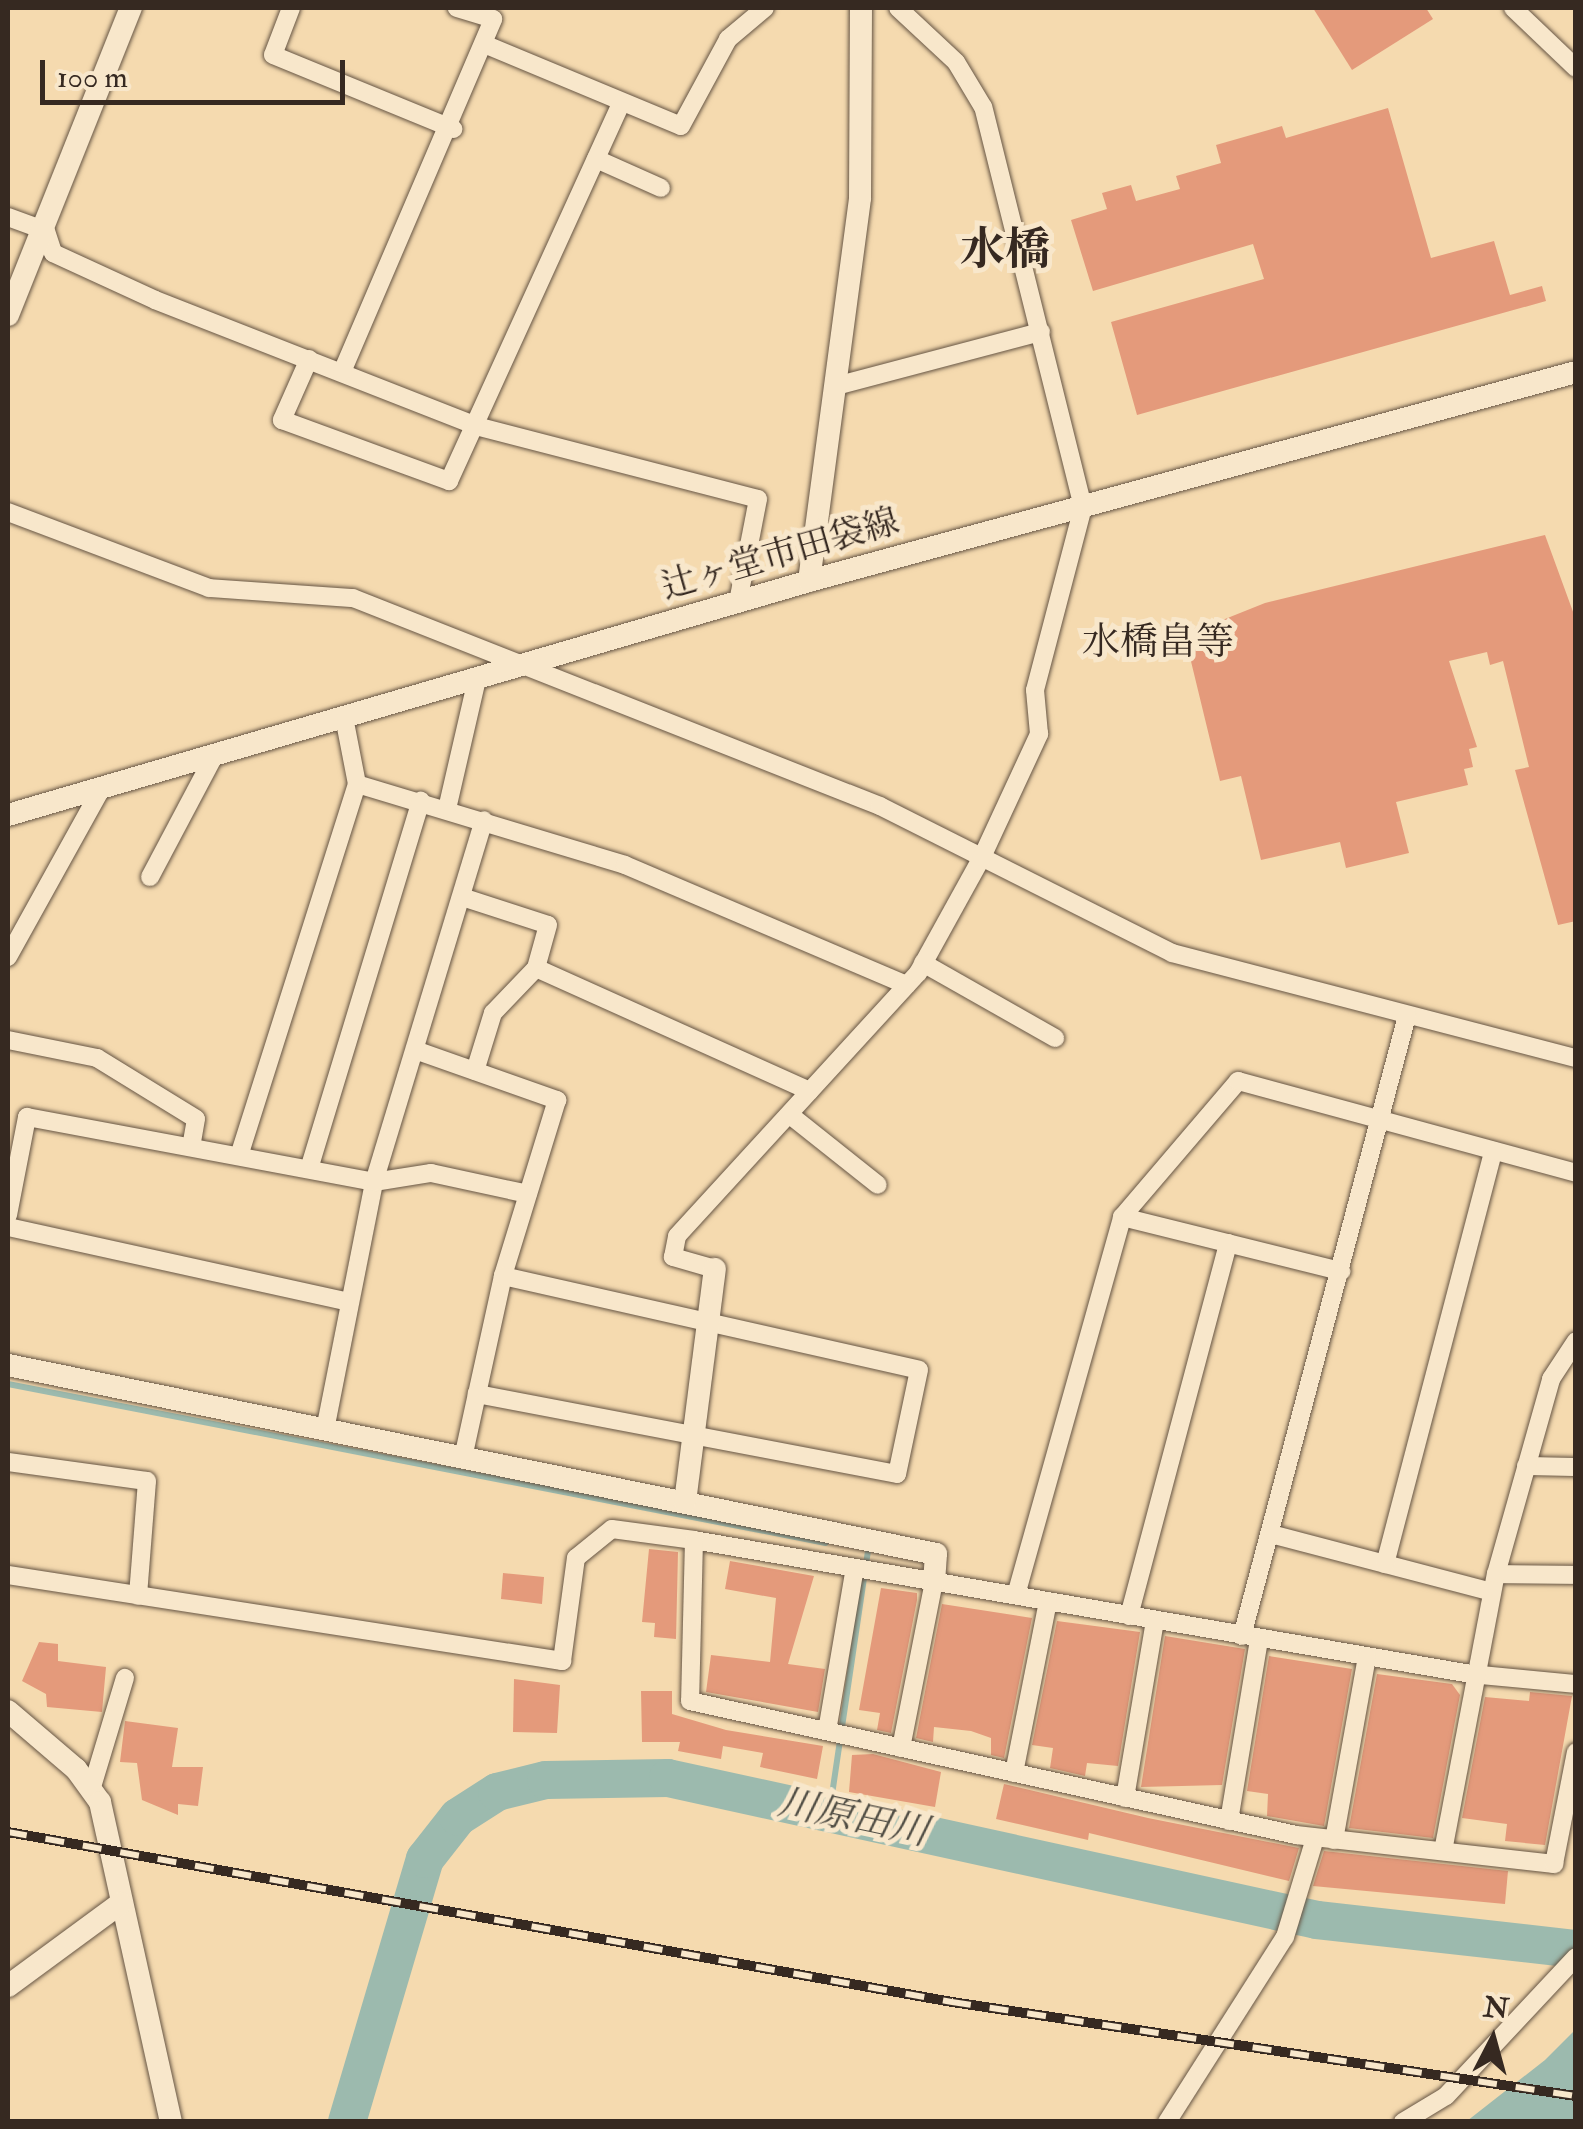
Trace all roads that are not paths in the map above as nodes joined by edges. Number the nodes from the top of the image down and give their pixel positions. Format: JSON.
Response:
{"nodes":[{"id":1,"x":130,"y":8,"type":"edge"},
{"id":2,"x":291,"y":8,"type":"edge"},
{"id":3,"x":457,"y":8,"type":"edge"},
{"id":4,"x":765,"y":8,"type":"edge"},
{"id":5,"x":861,"y":8,"type":"edge"},
{"id":6,"x":898,"y":8,"type":"edge"},
{"id":7,"x":1512,"y":8,"type":"edge"},
{"id":8,"x":495,"y":13,"type":"edge"},
{"id":9,"x":484,"y":44,"type":"junction"},
{"id":10,"x":1576,"y":68,"type":"edge"},
{"id":11,"x":621,"y":104,"type":"junction"},
{"id":12,"x":453,"y":128,"type":"junction"},
{"id":13,"x":596,"y":159,"type":"junction"},
{"id":14,"x":662,"y":188,"type":"dead end"},
{"id":15,"x":8,"y":217,"type":"edge"},
{"id":16,"x":46,"y":231,"type":"junction"},
{"id":17,"x":8,"y":315,"type":"edge"},
{"id":18,"x":1041,"y":332,"type":"junction"},
{"id":19,"x":309,"y":360,"type":"junction"},
{"id":20,"x":342,"y":372,"type":"junction"},
{"id":21,"x":1576,"y":372,"type":"edge"},
{"id":22,"x":836,"y":386,"type":"junction"},
{"id":23,"x":476,"y":426,"type":"junction"},
{"id":24,"x":1083,"y":507,"type":"junction"},
{"id":25,"x":8,"y":512,"type":"edge"},
{"id":26,"x":809,"y":581,"type":"junction"},
{"id":27,"x":738,"y":602,"type":"junction"},
{"id":28,"x":521,"y":666,"type":"junction"},
{"id":29,"x":477,"y":679,"type":"junction"},
{"id":30,"x":344,"y":717,"type":"junction"},
{"id":31,"x":214,"y":756,"type":"junction"},
{"id":32,"x":357,"y":784,"type":"junction"},
{"id":33,"x":101,"y":789,"type":"junction"},
{"id":34,"x":421,"y":802,"type":"junction"},
{"id":35,"x":447,"y":808,"type":"junction"},
{"id":36,"x":8,"y":816,"type":"edge"},
{"id":37,"x":484,"y":820,"type":"junction"},
{"id":38,"x":982,"y":857,"type":"junction"},
{"id":39,"x":150,"y":877,"type":"dead end"},
{"id":40,"x":462,"y":896,"type":"junction"},
{"id":41,"x":8,"y":957,"type":"edge"},
{"id":42,"x":923,"y":963,"type":"junction"},
{"id":43,"x":536,"y":968,"type":"junction"},
{"id":44,"x":907,"y":985,"type":"junction"},
{"id":45,"x":1408,"y":1016,"type":"junction"},
{"id":46,"x":1055,"y":1038,"type":"dead end"},
{"id":47,"x":8,"y":1040,"type":"edge"},
{"id":48,"x":415,"y":1050,"type":"junction"},
{"id":49,"x":1576,"y":1058,"type":"edge"},
{"id":50,"x":475,"y":1071,"type":"junction"},
{"id":51,"x":810,"y":1091,"type":"junction"},
{"id":52,"x":790,"y":1114,"type":"junction"},
{"id":53,"x":1380,"y":1120,"type":"junction"},
{"id":54,"x":190,"y":1147,"type":"junction"},
{"id":55,"x":1493,"y":1150,"type":"junction"},
{"id":56,"x":239,"y":1156,"type":"junction"},
{"id":57,"x":309,"y":1170,"type":"junction"},
{"id":58,"x":1576,"y":1173,"type":"edge"},
{"id":59,"x":374,"y":1182,"type":"junction"},
{"id":60,"x":878,"y":1185,"type":"dead end"},
{"id":61,"x":528,"y":1194,"type":"junction"},
{"id":62,"x":8,"y":1215,"type":"edge"},
{"id":63,"x":1122,"y":1217,"type":"junction"},
{"id":64,"x":8,"y":1227,"type":"edge"},
{"id":65,"x":1228,"y":1244,"type":"junction"},
{"id":66,"x":716,"y":1269,"type":"joint"},
{"id":67,"x":1340,"y":1271,"type":"junction"},
{"id":68,"x":503,"y":1276,"type":"junction"},
{"id":69,"x":344,"y":1301,"type":"junction"},
{"id":70,"x":708,"y":1322,"type":"junction"},
{"id":71,"x":1576,"y":1341,"type":"edge"},
{"id":72,"x":1568,"y":1362,"type":"edge"},
{"id":73,"x":8,"y":1366,"type":"edge"},
{"id":74,"x":477,"y":1394,"type":"junction"},
{"id":75,"x":324,"y":1430,"type":"junction"},
{"id":76,"x":694,"y":1434,"type":"junction"},
{"id":77,"x":463,"y":1458,"type":"junction"},
{"id":78,"x":8,"y":1462,"type":"edge"},
{"id":79,"x":1526,"y":1466,"type":"junction"},
{"id":80,"x":1576,"y":1468,"type":"edge"},
{"id":81,"x":684,"y":1502,"type":"junction"},
{"id":82,"x":1271,"y":1534,"type":"junction"},
{"id":83,"x":694,"y":1540,"type":"junction"},
{"id":84,"x":1385,"y":1564,"type":"junction"},
{"id":85,"x":855,"y":1568,"type":"junction"},
{"id":86,"x":8,"y":1575,"type":"edge"},
{"id":87,"x":1576,"y":1575,"type":"edge"},
{"id":88,"x":934,"y":1581,"type":"junction"},
{"id":89,"x":1494,"y":1583,"type":"junction"},
{"id":90,"x":1016,"y":1595,"type":"junction"},
{"id":91,"x":138,"y":1596,"type":"junction"},
{"id":92,"x":1048,"y":1601,"type":"junction"},
{"id":93,"x":1129,"y":1616,"type":"junction"},
{"id":94,"x":1155,"y":1620,"type":"junction"},
{"id":95,"x":1251,"y":1637,"type":"junction"},
{"id":96,"x":1367,"y":1656,"type":"junction"},
{"id":97,"x":1472,"y":1674,"type":"junction"},
{"id":98,"x":125,"y":1678,"type":"dead end"},
{"id":99,"x":1576,"y":1684,"type":"edge"},
{"id":100,"x":8,"y":1711,"type":"edge"},
{"id":101,"x":827,"y":1732,"type":"junction"},
{"id":102,"x":901,"y":1748,"type":"junction"},
{"id":103,"x":1576,"y":1752,"type":"edge"},
{"id":104,"x":1014,"y":1773,"type":"junction"},
{"id":105,"x":92,"y":1786,"type":"junction"},
{"id":106,"x":1125,"y":1798,"type":"junction"},
{"id":107,"x":1229,"y":1821,"type":"junction"},
{"id":108,"x":1324,"y":1839,"type":"junction"},
{"id":109,"x":1443,"y":1852,"type":"junction"},
{"id":110,"x":121,"y":1902,"type":"junction"},
{"id":111,"x":1576,"y":1957,"type":"edge"},
{"id":112,"x":8,"y":1986,"type":"edge"},
{"id":113,"x":171,"y":2122,"type":"edge"},
{"id":114,"x":1167,"y":2122,"type":"edge"},
{"id":115,"x":1403,"y":2122,"type":"edge"}],
"edges":[{"from":1,"to":16,"type":"main road"},
{"from":2,"to":12,"type":"street"},
{"from":3,"to":8,"type":"street"},
{"from":4,"to":11,"type":"street"},
{"from":5,"to":22,"type":"main road"},
{"from":6,"to":18,"type":"street"},
{"from":7,"to":10,"type":"street"},
{"from":8,"to":9,"type":"street"},
{"from":9,"to":11,"type":"street"},
{"from":9,"to":12,"type":"street"},
{"from":11,"to":13,"type":"street"},
{"from":12,"to":20,"type":"street"},
{"from":13,"to":14,"type":"street"},
{"from":13,"to":23,"type":"street"},
{"from":15,"to":16,"type":"street"},
{"from":16,"to":17,"type":"main road"},
{"from":16,"to":19,"type":"street"},
{"from":18,"to":22,"type":"street"},
{"from":18,"to":24,"type":"street"},
{"from":19,"to":20,"type":"street"},
{"from":19,"to":23,"type":"street"},
{"from":20,"to":23,"type":"street"},
{"from":21,"to":24,"type":"main road","name":"辻ヶ堂市田袋線"},
{"from":22,"to":26,"type":"main road"},
{"from":23,"to":27,"type":"street"},
{"from":24,"to":26,"type":"main road","name":"辻ヶ堂市田袋線"},
{"from":24,"to":38,"type":"street"},
{"from":25,"to":28,"type":"street"},
{"from":26,"to":27,"type":"main road","name":"辻ヶ堂市田袋線"},
{"from":27,"to":28,"type":"main road","name":"辻ヶ堂市田袋線"},
{"from":28,"to":29,"type":"main road","name":"辻ヶ堂市田袋線"},
{"from":28,"to":38,"type":"street"},
{"from":29,"to":30,"type":"main road","name":"辻ヶ堂市田袋線"},
{"from":29,"to":35,"type":"street"},
{"from":30,"to":31,"type":"main road","name":"辻ヶ堂市田袋線"},
{"from":30,"to":32,"type":"street"},
{"from":31,"to":33,"type":"main road","name":"辻ヶ堂市田袋線"},
{"from":31,"to":39,"type":"street"},
{"from":32,"to":34,"type":"street"},
{"from":32,"to":56,"type":"street"},
{"from":33,"to":36,"type":"main road","name":"辻ヶ堂市田袋線"},
{"from":33,"to":41,"type":"street"},
{"from":34,"to":35,"type":"street"},
{"from":34,"to":57,"type":"street"},
{"from":35,"to":37,"type":"street"},
{"from":37,"to":40,"type":"street"},
{"from":37,"to":44,"type":"street"},
{"from":38,"to":42,"type":"street"},
{"from":38,"to":45,"type":"street"},
{"from":40,"to":43,"type":"street"},
{"from":40,"to":48,"type":"street"},
{"from":42,"to":44,"type":"street"},
{"from":42,"to":46,"type":"street"},
{"from":43,"to":50,"type":"street"},
{"from":43,"to":51,"type":"street"},
{"from":44,"to":51,"type":"street"},
{"from":45,"to":49,"type":"street"},
{"from":45,"to":53,"type":"street"},
{"from":47,"to":54,"type":"street"},
{"from":48,"to":50,"type":"street"},
{"from":48,"to":59,"type":"street"},
{"from":50,"to":61,"type":"street"},
{"from":51,"to":52,"type":"street"},
{"from":52,"to":60,"type":"street"},
{"from":52,"to":66,"type":"street"},
{"from":53,"to":55,"type":"street"},
{"from":53,"to":63,"type":"street"},
{"from":53,"to":67,"type":"street"},
{"from":54,"to":56,"type":"street"},
{"from":54,"to":62,"type":"street"},
{"from":55,"to":58,"type":"street"},
{"from":55,"to":84,"type":"street"},
{"from":56,"to":57,"type":"street"},
{"from":57,"to":59,"type":"street"},
{"from":59,"to":61,"type":"street"},
{"from":59,"to":69,"type":"street"},
{"from":61,"to":68,"type":"street"},
{"from":63,"to":65,"type":"street"},
{"from":63,"to":90,"type":"street"},
{"from":64,"to":69,"type":"street"},
{"from":65,"to":67,"type":"street"},
{"from":65,"to":93,"type":"street"},
{"from":66,"to":70,"type":"main road"},
{"from":67,"to":82,"type":"street"},
{"from":68,"to":70,"type":"street"},
{"from":68,"to":74,"type":"street"},
{"from":69,"to":75,"type":"street"},
{"from":70,"to":76,"type":"main road"},
{"from":70,"to":76,"type":"street"},
{"from":71,"to":72,"type":"street"},
{"from":72,"to":79,"type":"street"},
{"from":73,"to":75,"type":"main road"},
{"from":74,"to":76,"type":"street"},
{"from":74,"to":77,"type":"street"},
{"from":75,"to":77,"type":"main road"},
{"from":76,"to":81,"type":"main road"},
{"from":77,"to":81,"type":"main road"},
{"from":78,"to":91,"type":"street"},
{"from":79,"to":80,"type":"street"},
{"from":79,"to":89,"type":"street"},
{"from":81,"to":88,"type":"main road"},
{"from":82,"to":84,"type":"street"},
{"from":82,"to":95,"type":"street"},
{"from":83,"to":85,"type":"street"},
{"from":83,"to":91,"type":"street"},
{"from":83,"to":101,"type":"street"},
{"from":84,"to":89,"type":"street"},
{"from":85,"to":88,"type":"street"},
{"from":85,"to":101,"type":"street"},
{"from":86,"to":91,"type":"street"},
{"from":87,"to":89,"type":"street"},
{"from":88,"to":90,"type":"street"},
{"from":88,"to":102,"type":"street"},
{"from":89,"to":97,"type":"street"},
{"from":90,"to":92,"type":"street"},
{"from":92,"to":93,"type":"street"},
{"from":92,"to":104,"type":"street"},
{"from":93,"to":94,"type":"street"},
{"from":94,"to":95,"type":"street"},
{"from":94,"to":106,"type":"street"},
{"from":95,"to":96,"type":"street"},
{"from":95,"to":107,"type":"street"},
{"from":96,"to":97,"type":"street"},
{"from":96,"to":108,"type":"street"},
{"from":97,"to":99,"type":"street"},
{"from":97,"to":109,"type":"street"},
{"from":98,"to":105,"type":"street"},
{"from":100,"to":105,"type":"main road"},
{"from":101,"to":102,"type":"street"},
{"from":102,"to":104,"type":"street"},
{"from":103,"to":109,"type":"street"},
{"from":104,"to":106,"type":"street"},
{"from":105,"to":110,"type":"main road"},
{"from":106,"to":107,"type":"street"},
{"from":107,"to":108,"type":"street"},
{"from":108,"to":109,"type":"street"},
{"from":108,"to":114,"type":"street"},
{"from":110,"to":112,"type":"main road"},
{"from":110,"to":113,"type":"main road"},
{"from":111,"to":115,"type":"street"}]}
